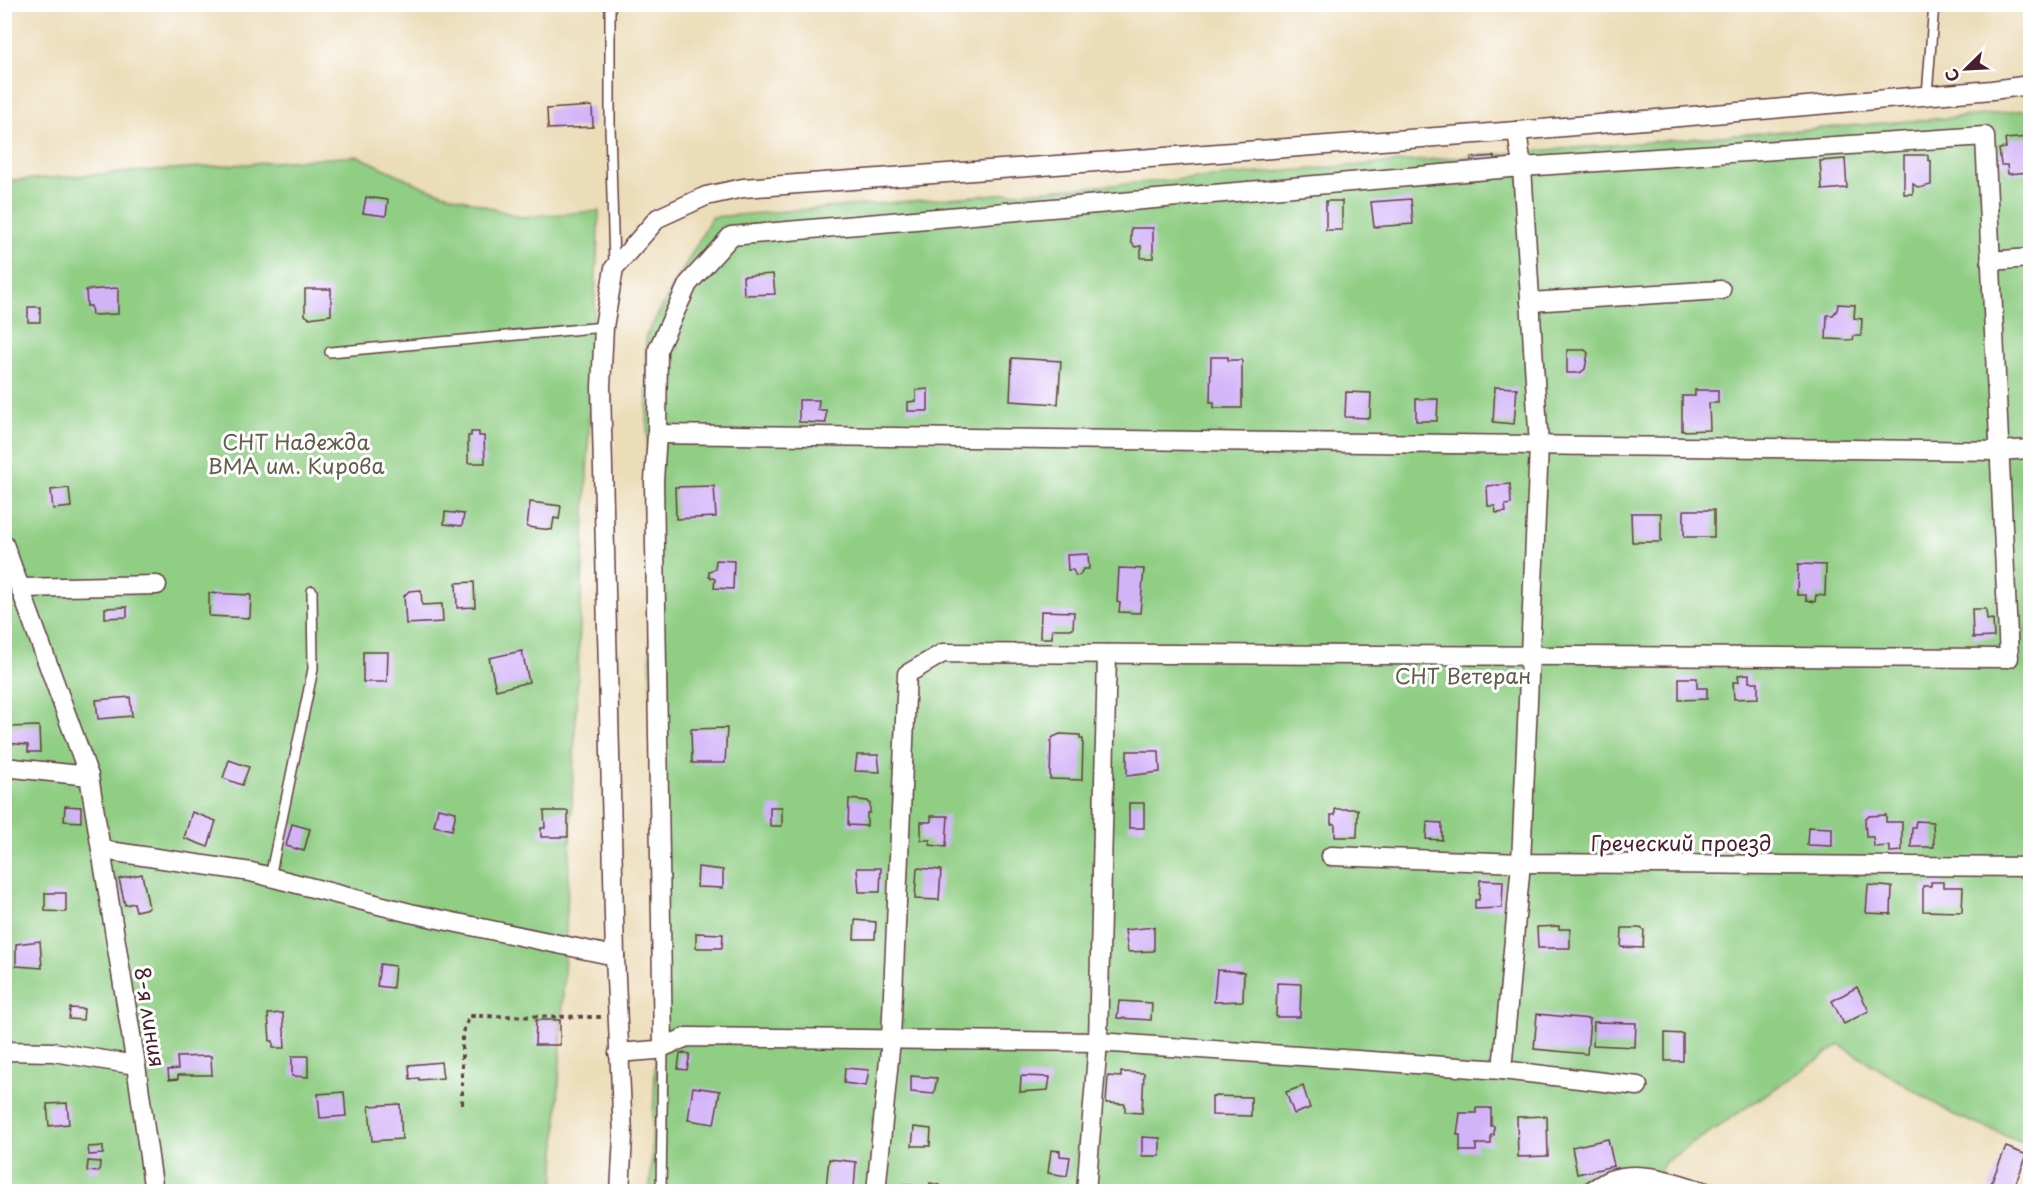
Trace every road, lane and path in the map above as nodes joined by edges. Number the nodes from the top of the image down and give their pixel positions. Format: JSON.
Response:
{"nodes":[{"id":1,"x":610,"y":4,"type":"edge"},
{"id":2,"x":1934,"y":4,"type":"edge"},
{"id":3,"x":2031,"y":85,"type":"edge"},
{"id":4,"x":1927,"y":95,"type":"junction"},
{"id":5,"x":1517,"y":131,"type":"junction"},
{"id":6,"x":1522,"y":167,"type":"junction"},
{"id":7,"x":2031,"y":258,"type":"edge"},
{"id":8,"x":1990,"y":261,"type":"junction"},
{"id":9,"x":614,"y":268,"type":"junction"},
{"id":10,"x":1721,"y":290,"type":"dead end"},
{"id":11,"x":1530,"y":302,"type":"junction"},
{"id":12,"x":604,"y":327,"type":"junction"},
{"id":13,"x":330,"y":352,"type":"dead end"},
{"id":14,"x":657,"y":434,"type":"junction"},
{"id":15,"x":1539,"y":446,"type":"junction"},
{"id":16,"x":2031,"y":449,"type":"edge"},
{"id":17,"x":1999,"y":451,"type":"junction"},
{"id":18,"x":4,"y":544,"type":"edge"},
{"id":19,"x":158,"y":585,"type":"dead end"},
{"id":20,"x":20,"y":588,"type":"junction"},
{"id":21,"x":312,"y":591,"type":"dead end"},
{"id":22,"x":1107,"y":654,"type":"junction"},
{"id":23,"x":1530,"y":655,"type":"junction"},
{"id":24,"x":4,"y":767,"type":"edge"},
{"id":25,"x":89,"y":776,"type":"junction"},
{"id":26,"x":102,"y":850,"type":"junction"},
{"id":27,"x":1331,"y":856,"type":"dead end"},
{"id":28,"x":1521,"y":863,"type":"junction"},
{"id":29,"x":2031,"y":867,"type":"edge"},
{"id":30,"x":270,"y":877,"type":"junction"},
{"id":31,"x":615,"y":956,"type":"junction"},
{"id":32,"x":612,"y":1017,"type":"dead end"},
{"id":33,"x":891,"y":1040,"type":"junction"},
{"id":34,"x":1098,"y":1042,"type":"junction"},
{"id":35,"x":663,"y":1047,"type":"junction"},
{"id":36,"x":4,"y":1051,"type":"edge"},
{"id":37,"x":618,"y":1053,"type":"junction"},
{"id":38,"x":136,"y":1065,"type":"junction"},
{"id":39,"x":1502,"y":1070,"type":"junction"},
{"id":40,"x":1638,"y":1086,"type":"dead end"},
{"id":41,"x":462,"y":1104,"type":"dead end"},
{"id":42,"x":154,"y":1191,"type":"edge"},
{"id":43,"x":620,"y":1191,"type":"edge"},
{"id":44,"x":661,"y":1191,"type":"edge"},
{"id":45,"x":876,"y":1191,"type":"edge"},
{"id":46,"x":1086,"y":1191,"type":"edge"},
{"id":47,"x":1589,"y":1191,"type":"edge"},
{"id":48,"x":1706,"y":1191,"type":"edge"}],
"edges":[{"from":1,"to":9,"type":"lane"},
{"from":2,"to":4,"type":"lane"},
{"from":3,"to":4,"type":"street"},
{"from":4,"to":5,"type":"street"},
{"from":5,"to":6,"type":"street"},
{"from":5,"to":9,"type":"street"},
{"from":6,"to":8,"type":"street"},
{"from":6,"to":11,"type":"street"},
{"from":6,"to":14,"type":"street"},
{"from":7,"to":8,"type":"street"},
{"from":8,"to":17,"type":"street"},
{"from":9,"to":12,"type":"street"},
{"from":10,"to":11,"type":"street"},
{"from":11,"to":15,"type":"street"},
{"from":12,"to":13,"type":"lane"},
{"from":12,"to":31,"type":"street"},
{"from":14,"to":15,"type":"street"},
{"from":14,"to":35,"type":"street"},
{"from":15,"to":17,"type":"street"},
{"from":15,"to":23,"type":"street"},
{"from":16,"to":17,"type":"street"},
{"from":17,"to":23,"type":"street"},
{"from":18,"to":20,"type":"street","name":"8-я линия"},
{"from":19,"to":20,"type":"street"},
{"from":20,"to":25,"type":"street","name":"8-я линия"},
{"from":21,"to":30,"type":"lane"},
{"from":22,"to":23,"type":"street"},
{"from":22,"to":33,"type":"street"},
{"from":22,"to":34,"type":"street"},
{"from":23,"to":28,"type":"street"},
{"from":24,"to":25,"type":"street"},
{"from":25,"to":26,"type":"street","name":"8-я линия"},
{"from":26,"to":30,"type":"street"},
{"from":26,"to":38,"type":"street","name":"8-я линия"},
{"from":27,"to":28,"type":"street","name":"Греческий проезд"},
{"from":28,"to":29,"type":"street","name":"Греческий проезд"},
{"from":28,"to":39,"type":"street"},
{"from":30,"to":31,"type":"street"},
{"from":31,"to":37,"type":"street"},
{"from":32,"to":41,"type":"path"},
{"from":33,"to":34,"type":"street"},
{"from":33,"to":35,"type":"street"},
{"from":33,"to":45,"type":"street"},
{"from":34,"to":39,"type":"street"},
{"from":34,"to":46,"type":"street"},
{"from":35,"to":37,"type":"street"},
{"from":35,"to":44,"type":"lane"},
{"from":36,"to":38,"type":"street"},
{"from":37,"to":43,"type":"street"},
{"from":38,"to":42,"type":"street","name":"8-я линия"},
{"from":39,"to":40,"type":"street"},
{"from":47,"to":48,"type":"street"}]}
